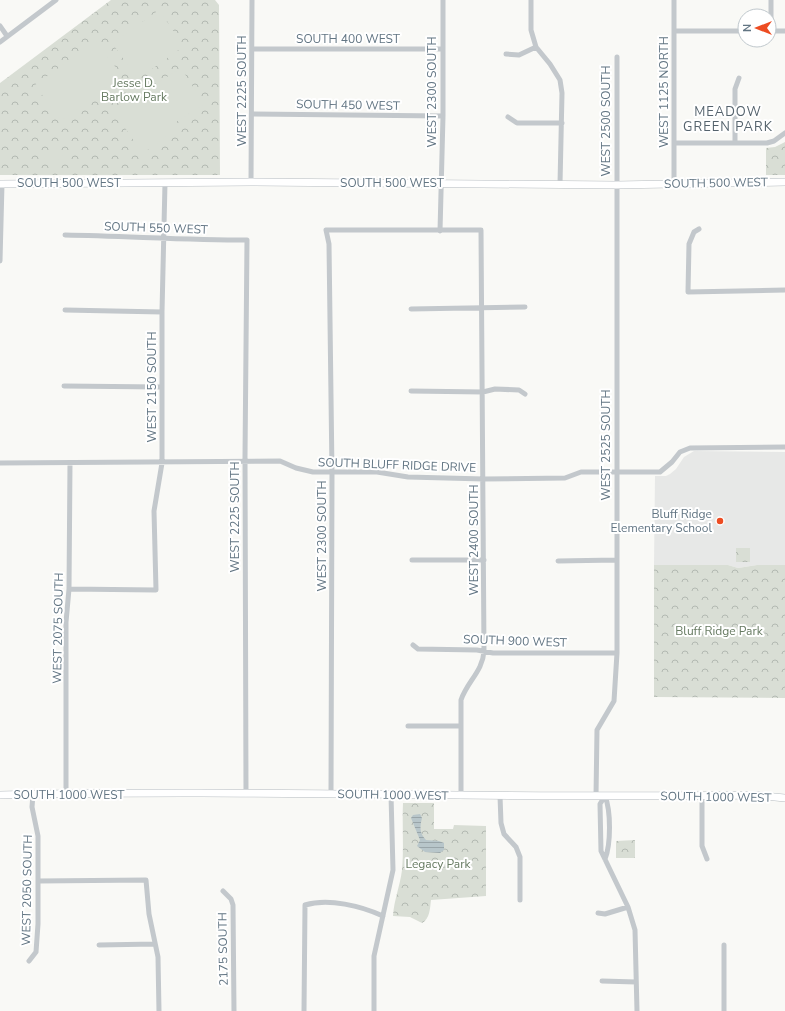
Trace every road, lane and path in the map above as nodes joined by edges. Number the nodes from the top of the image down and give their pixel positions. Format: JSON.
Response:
{"nodes":[{"id":1,"x":56,"y":0,"type":"edge"},
{"id":2,"x":252,"y":0,"type":"edge"},
{"id":3,"x":443,"y":0,"type":"edge"},
{"id":4,"x":531,"y":0,"type":"edge"},
{"id":5,"x":674,"y":0,"type":"edge"},
{"id":6,"x":0,"y":26,"type":"edge"},
{"id":7,"x":674,"y":31,"type":"junction"},
{"id":8,"x":737,"y":31,"type":"edge"},
{"id":9,"x":8,"y":36,"type":"junction"},
{"id":10,"x":0,"y":42,"type":"edge"},
{"id":11,"x":536,"y":47,"type":"junction"},
{"id":12,"x":252,"y":49,"type":"junction"},
{"id":13,"x":443,"y":49,"type":"junction"},
{"id":14,"x":506,"y":54,"type":"dead end"},
{"id":15,"x":617,"y":57,"type":"dead end"},
{"id":16,"x":739,"y":78,"type":"dead end"},
{"id":17,"x":252,"y":114,"type":"junction"},
{"id":18,"x":443,"y":116,"type":"junction"},
{"id":19,"x":508,"y":117,"type":"dead end"},
{"id":20,"x":562,"y":123,"type":"junction"},
{"id":21,"x":785,"y":133,"type":"edge"},
{"id":22,"x":674,"y":143,"type":"junction"},
{"id":23,"x":735,"y":143,"type":"junction"},
{"id":24,"x":251,"y":182,"type":"junction"},
{"id":25,"x":785,"y":182,"type":"edge"},
{"id":26,"x":165,"y":183,"type":"junction"},
{"id":27,"x":1,"y":184,"type":"edge"},
{"id":28,"x":441,"y":184,"type":"junction"},
{"id":29,"x":560,"y":184,"type":"junction"},
{"id":30,"x":616,"y":184,"type":"junction"},
{"id":31,"x":674,"y":184,"type":"junction"},
{"id":32,"x":0,"y":229,"type":"edge"},
{"id":33,"x":699,"y":229,"type":"dead end"},
{"id":34,"x":440,"y":231,"type":"junction"},
{"id":35,"x":65,"y":235,"type":"dead end"},
{"id":36,"x":163,"y":237,"type":"junction"},
{"id":37,"x":247,"y":240,"type":"joint"},
{"id":38,"x":0,"y":261,"type":"edge"},
{"id":39,"x":785,"y":290,"type":"edge"},
{"id":40,"x":525,"y":307,"type":"dead end"},
{"id":41,"x":482,"y":308,"type":"junction"},
{"id":42,"x":411,"y":309,"type":"dead end"},
{"id":43,"x":65,"y":310,"type":"dead end"},
{"id":44,"x":162,"y":312,"type":"junction"},
{"id":45,"x":64,"y":386,"type":"dead end"},
{"id":46,"x":161,"y":387,"type":"junction"},
{"id":47,"x":411,"y":391,"type":"dead end"},
{"id":48,"x":483,"y":392,"type":"junction"},
{"id":49,"x":525,"y":394,"type":"dead end"},
{"id":50,"x":785,"y":447,"type":"edge"},
{"id":51,"x":245,"y":462,"type":"junction"},
{"id":52,"x":0,"y":463,"type":"edge"},
{"id":53,"x":70,"y":463,"type":"junction"},
{"id":54,"x":162,"y":463,"type":"junction"},
{"id":55,"x":332,"y":472,"type":"junction"},
{"id":56,"x":616,"y":472,"type":"junction"},
{"id":57,"x":484,"y":479,"type":"junction"},
{"id":58,"x":412,"y":560,"type":"dead end"},
{"id":59,"x":484,"y":560,"type":"junction"},
{"id":60,"x":616,"y":560,"type":"junction"},
{"id":61,"x":558,"y":561,"type":"dead end"},
{"id":62,"x":69,"y":589,"type":"junction"},
{"id":63,"x":413,"y":646,"type":"dead end"},
{"id":64,"x":484,"y":651,"type":"junction"},
{"id":65,"x":617,"y":653,"type":"junction"},
{"id":66,"x":408,"y":726,"type":"dead end"},
{"id":67,"x":460,"y":726,"type":"junction"},
{"id":68,"x":33,"y":794,"type":"junction"},
{"id":69,"x":66,"y":794,"type":"junction"},
{"id":70,"x":246,"y":794,"type":"junction"},
{"id":71,"x":331,"y":794,"type":"junction"},
{"id":72,"x":0,"y":795,"type":"edge"},
{"id":73,"x":391,"y":795,"type":"junction"},
{"id":74,"x":461,"y":796,"type":"junction"},
{"id":75,"x":500,"y":796,"type":"junction"},
{"id":76,"x":596,"y":796,"type":"junction"},
{"id":77,"x":605,"y":796,"type":"junction"},
{"id":78,"x":702,"y":796,"type":"junction"},
{"id":79,"x":785,"y":798,"type":"edge"},
{"id":80,"x":707,"y":859,"type":"dead end"},
{"id":81,"x":39,"y":881,"type":"junction"},
{"id":82,"x":223,"y":891,"type":"dead end"},
{"id":83,"x":520,"y":900,"type":"dead end"},
{"id":84,"x":628,"y":907,"type":"junction"},
{"id":85,"x":598,"y":913,"type":"dead end"},
{"id":86,"x":383,"y":916,"type":"junction"},
{"id":87,"x":155,"y":944,"type":"junction"},
{"id":88,"x":724,"y":944,"type":"dead end"},
{"id":89,"x":99,"y":945,"type":"dead end"},
{"id":90,"x":29,"y":961,"type":"dead end"},
{"id":91,"x":602,"y":981,"type":"dead end"},
{"id":92,"x":636,"y":982,"type":"junction"},
{"id":93,"x":159,"y":1011,"type":"edge"},
{"id":94,"x":234,"y":1011,"type":"edge"},
{"id":95,"x":304,"y":1011,"type":"edge"},
{"id":96,"x":374,"y":1011,"type":"edge"},
{"id":97,"x":637,"y":1011,"type":"edge"},
{"id":98,"x":724,"y":1011,"type":"edge"}],
"edges":[{"from":1,"to":9,"type":"street"},
{"from":2,"to":12,"type":"street","name":"WEST 2225 SOUTH"},
{"from":3,"to":13,"type":"street","name":"WEST 2300 SOUTH"},
{"from":4,"to":11,"type":"street"},
{"from":5,"to":7,"type":"street","name":"WEST 1125 NORTH"},
{"from":6,"to":9,"type":"street"},
{"from":7,"to":8,"type":"street"},
{"from":7,"to":22,"type":"street","name":"WEST 1125 NORTH"},
{"from":9,"to":10,"type":"street"},
{"from":11,"to":14,"type":"street"},
{"from":11,"to":20,"type":"street"},
{"from":12,"to":13,"type":"street","name":"SOUTH 400 WEST"},
{"from":12,"to":17,"type":"street","name":"WEST 2225 SOUTH"},
{"from":13,"to":18,"type":"street","name":"WEST 2300 SOUTH"},
{"from":15,"to":30,"type":"street","name":"WEST 2500 SOUTH"},
{"from":16,"to":23,"type":"street"},
{"from":17,"to":18,"type":"street","name":"SOUTH 450 WEST"},
{"from":17,"to":24,"type":"street","name":"WEST 2225 SOUTH"},
{"from":18,"to":28,"type":"street","name":"WEST 2300 SOUTH"},
{"from":19,"to":20,"type":"street"},
{"from":20,"to":29,"type":"street"},
{"from":21,"to":23,"type":"street"},
{"from":22,"to":23,"type":"street"},
{"from":22,"to":31,"type":"street","name":"WEST 1125 NORTH"},
{"from":24,"to":26,"type":"main road","name":"SOUTH 500 WEST"},
{"from":24,"to":28,"type":"main road","name":"SOUTH 500 WEST"},
{"from":25,"to":31,"type":"main road","name":"SOUTH 500 WEST"},
{"from":26,"to":27,"type":"main road","name":"SOUTH 500 WEST"},
{"from":26,"to":36,"type":"street","name":"WEST 2150 SOUTH"},
{"from":27,"to":32,"type":"street"},
{"from":28,"to":29,"type":"main road","name":"SOUTH 500 WEST"},
{"from":28,"to":34,"type":"street","name":"WEST 2300 SOUTH"},
{"from":29,"to":30,"type":"main road","name":"SOUTH 500 WEST"},
{"from":30,"to":31,"type":"main road","name":"SOUTH 500 WEST"},
{"from":30,"to":56,"type":"street","name":"WEST 2525 SOUTH"},
{"from":32,"to":38,"type":"street"},
{"from":33,"to":39,"type":"street"},
{"from":34,"to":41,"type":"street","name":"WEST 2400 SOUTH"},
{"from":34,"to":55,"type":"street","name":"WEST 2300 SOUTH"},
{"from":35,"to":36,"type":"street","name":"SOUTH 550 WEST"},
{"from":36,"to":37,"type":"street","name":"SOUTH 550 WEST"},
{"from":36,"to":44,"type":"street","name":"WEST 2150 SOUTH"},
{"from":37,"to":51,"type":"street","name":"WEST 2225 SOUTH"},
{"from":40,"to":41,"type":"street"},
{"from":41,"to":42,"type":"street"},
{"from":41,"to":48,"type":"street","name":"WEST 2400 SOUTH"},
{"from":43,"to":44,"type":"street"},
{"from":44,"to":46,"type":"street","name":"WEST 2150 SOUTH"},
{"from":45,"to":46,"type":"street"},
{"from":46,"to":54,"type":"street","name":"WEST 2150 SOUTH"},
{"from":47,"to":48,"type":"street"},
{"from":48,"to":49,"type":"street"},
{"from":48,"to":57,"type":"street","name":"WEST 2400 SOUTH"},
{"from":50,"to":56,"type":"street","name":"SOUTH BLUFF RIDGE DRIVE"},
{"from":51,"to":54,"type":"street","name":"SOUTH BLUFF RIDGE DRIVE"},
{"from":51,"to":55,"type":"street","name":"SOUTH BLUFF RIDGE DRIVE"},
{"from":51,"to":70,"type":"street","name":"WEST 2225 SOUTH"},
{"from":52,"to":53,"type":"street","name":"SOUTH BLUFF RIDGE DRIVE"},
{"from":53,"to":54,"type":"street","name":"SOUTH BLUFF RIDGE DRIVE"},
{"from":53,"to":62,"type":"street","name":"WEST 2075 SOUTH"},
{"from":54,"to":62,"type":"street","name":"WEST 2150 SOUTH"},
{"from":55,"to":57,"type":"street","name":"SOUTH BLUFF RIDGE DRIVE"},
{"from":55,"to":71,"type":"street","name":"WEST 2300 SOUTH"},
{"from":56,"to":57,"type":"street","name":"SOUTH BLUFF RIDGE DRIVE"},
{"from":56,"to":60,"type":"street","name":"WEST 2525 SOUTH"},
{"from":57,"to":59,"type":"street","name":"WEST 2400 SOUTH"},
{"from":58,"to":59,"type":"street"},
{"from":59,"to":64,"type":"street","name":"WEST 2400 SOUTH"},
{"from":60,"to":61,"type":"street"},
{"from":60,"to":65,"type":"street","name":"WEST 2525 SOUTH"},
{"from":62,"to":69,"type":"street","name":"WEST 2075 SOUTH"},
{"from":63,"to":64,"type":"street","name":"SOUTH 900 WEST"},
{"from":64,"to":65,"type":"street","name":"SOUTH 900 WEST"},
{"from":64,"to":67,"type":"street","name":"WEST 2400 SOUTH"},
{"from":65,"to":76,"type":"street","name":"WEST 2525 SOUTH"},
{"from":66,"to":67,"type":"street"},
{"from":67,"to":74,"type":"street","name":"WEST 2400 SOUTH"},
{"from":68,"to":69,"type":"main road","name":"SOUTH 1000 WEST"},
{"from":68,"to":72,"type":"main road","name":"SOUTH 1000 WEST"},
{"from":68,"to":81,"type":"street","name":"WEST 2050 SOUTH"},
{"from":69,"to":70,"type":"main road","name":"SOUTH 1000 WEST"},
{"from":70,"to":71,"type":"main road","name":"SOUTH 1000 WEST"},
{"from":71,"to":73,"type":"main road","name":"SOUTH 1000 WEST"},
{"from":73,"to":74,"type":"main road","name":"SOUTH 1000 WEST"},
{"from":73,"to":86,"type":"street"},
{"from":74,"to":75,"type":"main road","name":"SOUTH 1000 WEST"},
{"from":75,"to":76,"type":"main road","name":"SOUTH 1000 WEST"},
{"from":75,"to":83,"type":"street"},
{"from":76,"to":77,"type":"main road","name":"SOUTH 1000 WEST"},
{"from":77,"to":78,"type":"main road","name":"SOUTH 1000 WEST"},
{"from":77,"to":84,"type":"street"},
{"from":78,"to":79,"type":"main road","name":"SOUTH 1000 WEST"},
{"from":78,"to":80,"type":"street"},
{"from":81,"to":87,"type":"street"},
{"from":81,"to":90,"type":"street","name":"WEST 2050 SOUTH"},
{"from":82,"to":94,"type":"street","name":"2175 SOUTH"},
{"from":84,"to":85,"type":"street"},
{"from":84,"to":92,"type":"street"},
{"from":86,"to":95,"type":"street"},
{"from":86,"to":96,"type":"street"},
{"from":87,"to":89,"type":"street"},
{"from":87,"to":93,"type":"street"},
{"from":88,"to":98,"type":"street"},
{"from":91,"to":92,"type":"street"},
{"from":92,"to":97,"type":"street"}]}
